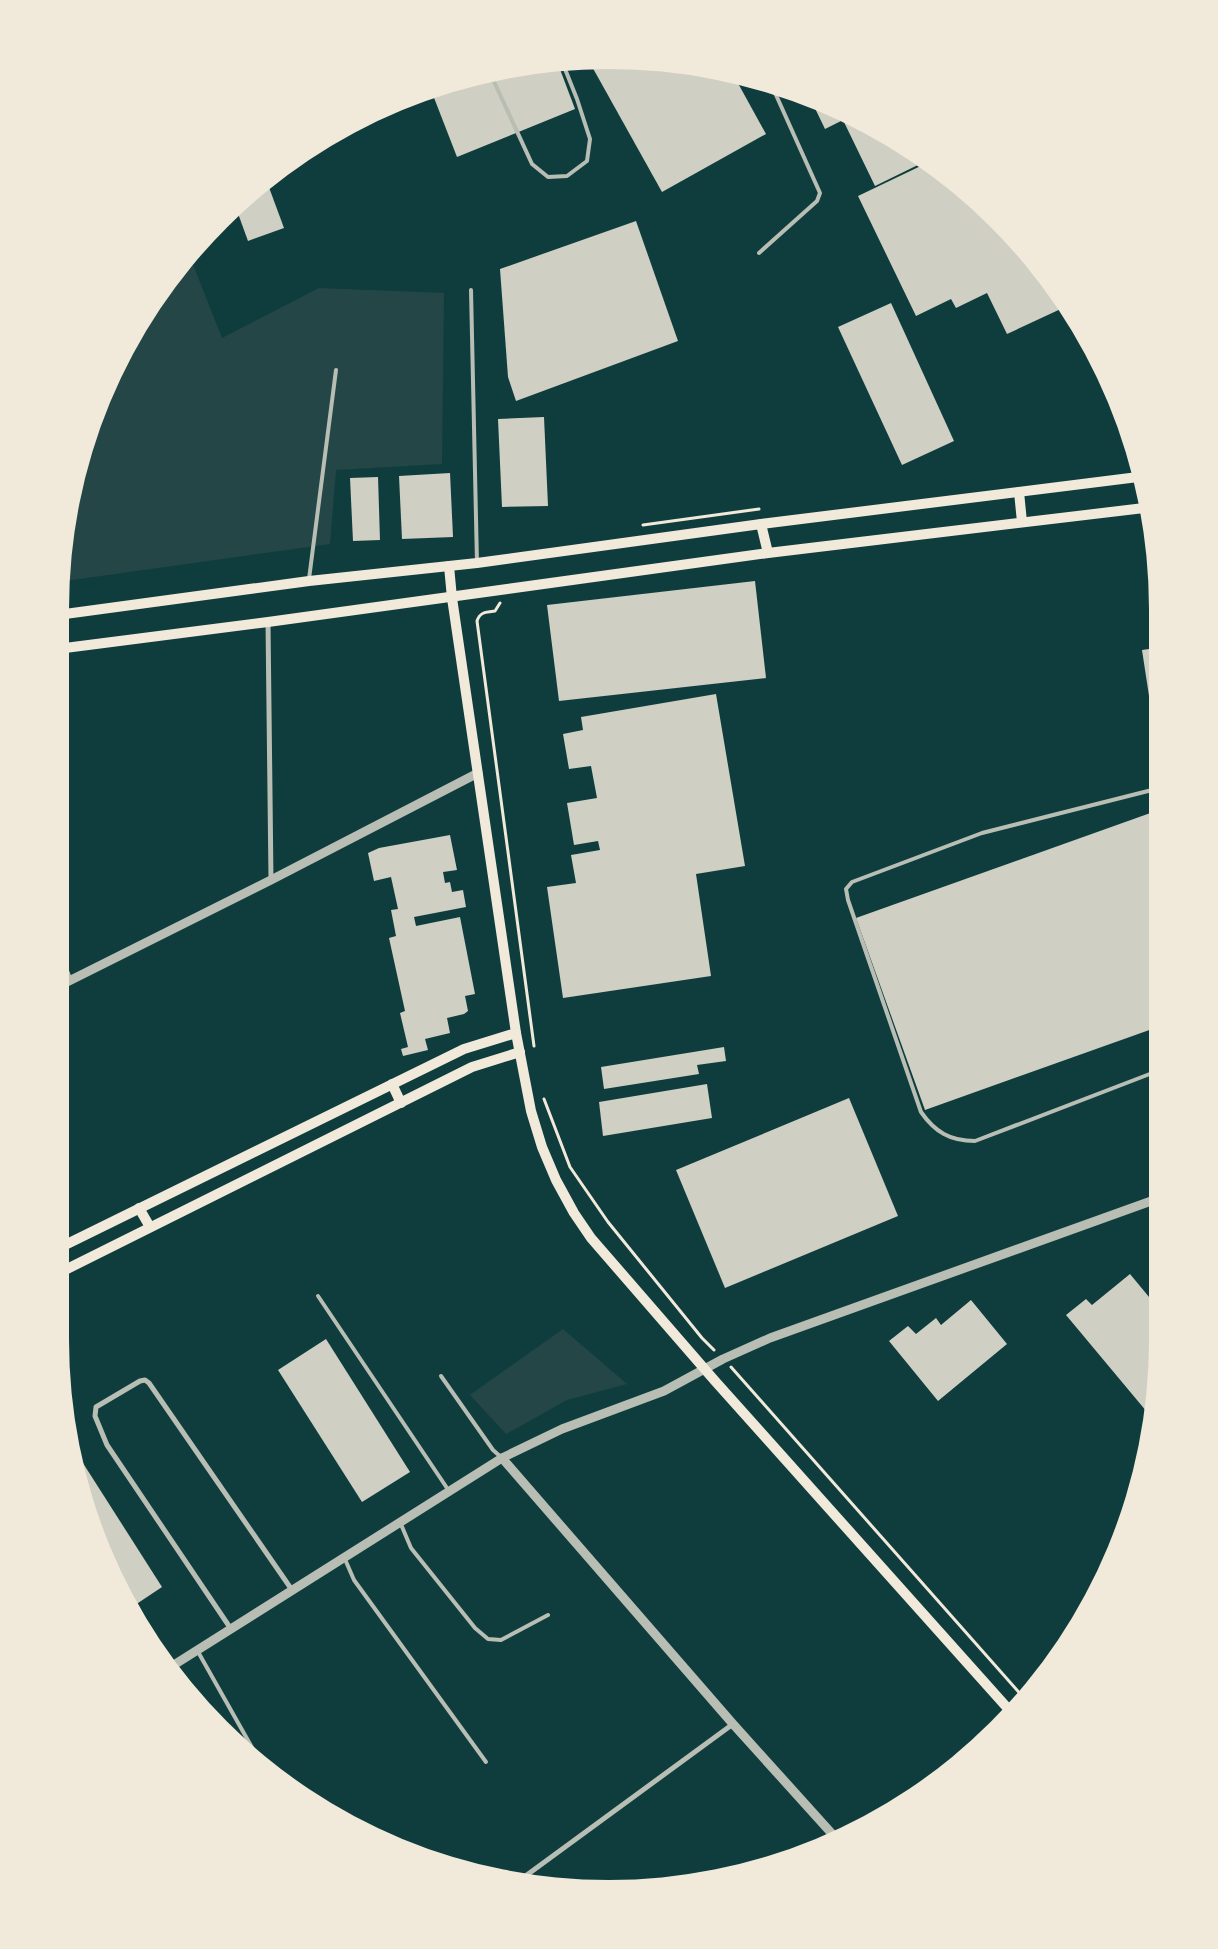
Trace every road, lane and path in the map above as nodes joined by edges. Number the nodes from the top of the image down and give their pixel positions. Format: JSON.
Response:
{"nodes":[{"id":1,"x":566,"y":71,"type":"edge"},
{"id":2,"x":494,"y":81,"type":"edge"},
{"id":3,"x":776,"y":95,"type":"edge"},
{"id":4,"x":759,"y":253,"type":"dead end"},
{"id":5,"x":471,"y":290,"type":"dead end"},
{"id":6,"x":336,"y":370,"type":"dead end"},
{"id":7,"x":1133,"y":478,"type":"edge"},
{"id":8,"x":1019,"y":492,"type":"junction"},
{"id":9,"x":1140,"y":508,"type":"edge"},
{"id":10,"x":1022,"y":522,"type":"junction"},
{"id":11,"x":761,"y":524,"type":"junction"},
{"id":12,"x":768,"y":553,"type":"junction"},
{"id":13,"x":477,"y":563,"type":"junction"},
{"id":14,"x":449,"y":566,"type":"junction"},
{"id":15,"x":309,"y":581,"type":"junction"},
{"id":16,"x":499,"y":591,"type":"junction"},
{"id":17,"x":452,"y":598,"type":"junction"},
{"id":18,"x":69,"y":613,"type":"edge"},
{"id":19,"x":268,"y":622,"type":"junction"},
{"id":20,"x":69,"y":647,"type":"edge"},
{"id":21,"x":478,"y":773,"type":"junction"},
{"id":22,"x":1149,"y":791,"type":"edge"},
{"id":23,"x":271,"y":880,"type":"junction"},
{"id":24,"x":69,"y":980,"type":"edge"},
{"id":25,"x":516,"y":1033,"type":"junction"},
{"id":26,"x":534,"y":1047,"type":"dead end"},
{"id":27,"x":520,"y":1052,"type":"junction"},
{"id":28,"x":1149,"y":1074,"type":"edge"},
{"id":29,"x":392,"y":1084,"type":"junction"},
{"id":30,"x":542,"y":1092,"type":"dead end"},
{"id":31,"x":400,"y":1102,"type":"junction"},
{"id":32,"x":1149,"y":1202,"type":"edge"},
{"id":33,"x":139,"y":1208,"type":"junction"},
{"id":34,"x":150,"y":1227,"type":"junction"},
{"id":35,"x":69,"y":1243,"type":"edge"},
{"id":36,"x":69,"y":1268,"type":"edge"},
{"id":37,"x":318,"y":1296,"type":"dead end"},
{"id":38,"x":723,"y":1359,"type":"junction"},
{"id":39,"x":706,"y":1368,"type":"junction"},
{"id":40,"x":441,"y":1376,"type":"dead end"},
{"id":41,"x":502,"y":1458,"type":"junction"},
{"id":42,"x":449,"y":1491,"type":"junction"},
{"id":43,"x":400,"y":1522,"type":"junction"},
{"id":44,"x":344,"y":1557,"type":"junction"},
{"id":45,"x":292,"y":1590,"type":"junction"},
{"id":46,"x":548,"y":1615,"type":"dead end"},
{"id":47,"x":231,"y":1629,"type":"junction"},
{"id":48,"x":197,"y":1650,"type":"junction"},
{"id":49,"x":176,"y":1664,"type":"edge"},
{"id":50,"x":1019,"y":1692,"type":"edge"},
{"id":51,"x":1006,"y":1706,"type":"edge"},
{"id":52,"x":734,"y":1724,"type":"junction"},
{"id":53,"x":249,"y":1742,"type":"edge"},
{"id":54,"x":486,"y":1762,"type":"dead end"},
{"id":55,"x":831,"y":1832,"type":"edge"},
{"id":56,"x":528,"y":1874,"type":"edge"}],
"edges":[{"from":1,"to":2,"type":"lane"},
{"from":3,"to":4,"type":"lane"},
{"from":5,"to":13,"type":"lane"},
{"from":6,"to":15,"type":"lane"},
{"from":7,"to":8,"type":"main road"},
{"from":8,"to":10,"type":"main road"},
{"from":8,"to":11,"type":"main road"},
{"from":9,"to":10,"type":"main road"},
{"from":10,"to":12,"type":"main road"},
{"from":11,"to":12,"type":"main road"},
{"from":11,"to":13,"type":"main road"},
{"from":12,"to":16,"type":"main road"},
{"from":13,"to":14,"type":"main road"},
{"from":14,"to":15,"type":"main road"},
{"from":14,"to":17,"type":"main road"},
{"from":15,"to":18,"type":"main road"},
{"from":16,"to":17,"type":"main road"},
{"from":16,"to":26,"type":"path"},
{"from":17,"to":19,"type":"main road"},
{"from":17,"to":21,"type":"main road"},
{"from":19,"to":20,"type":"main road"},
{"from":19,"to":23,"type":"street"},
{"from":21,"to":23,"type":"street"},
{"from":21,"to":25,"type":"main road"},
{"from":22,"to":28,"type":"lane"},
{"from":23,"to":24,"type":"street"},
{"from":25,"to":27,"type":"main road"},
{"from":25,"to":29,"type":"main road"},
{"from":27,"to":31,"type":"main road"},
{"from":27,"to":39,"type":"main road"},
{"from":29,"to":31,"type":"main road"},
{"from":29,"to":33,"type":"main road"},
{"from":30,"to":38,"type":"path"},
{"from":31,"to":34,"type":"main road"},
{"from":32,"to":38,"type":"street"},
{"from":33,"to":34,"type":"main road"},
{"from":33,"to":35,"type":"main road"},
{"from":34,"to":36,"type":"main road"},
{"from":37,"to":42,"type":"lane"},
{"from":38,"to":39,"type":"street"},
{"from":38,"to":50,"type":"path"},
{"from":39,"to":41,"type":"street"},
{"from":39,"to":51,"type":"main road"},
{"from":40,"to":41,"type":"lane"},
{"from":41,"to":42,"type":"street"},
{"from":41,"to":52,"type":"street"},
{"from":42,"to":43,"type":"street"},
{"from":43,"to":44,"type":"street"},
{"from":43,"to":46,"type":"lane"},
{"from":44,"to":45,"type":"street"},
{"from":44,"to":54,"type":"lane"},
{"from":45,"to":47,"type":"street"},
{"from":45,"to":47,"type":"street"},
{"from":47,"to":48,"type":"street"},
{"from":48,"to":49,"type":"street"},
{"from":48,"to":53,"type":"lane"},
{"from":52,"to":55,"type":"street"},
{"from":52,"to":56,"type":"street"}]}
